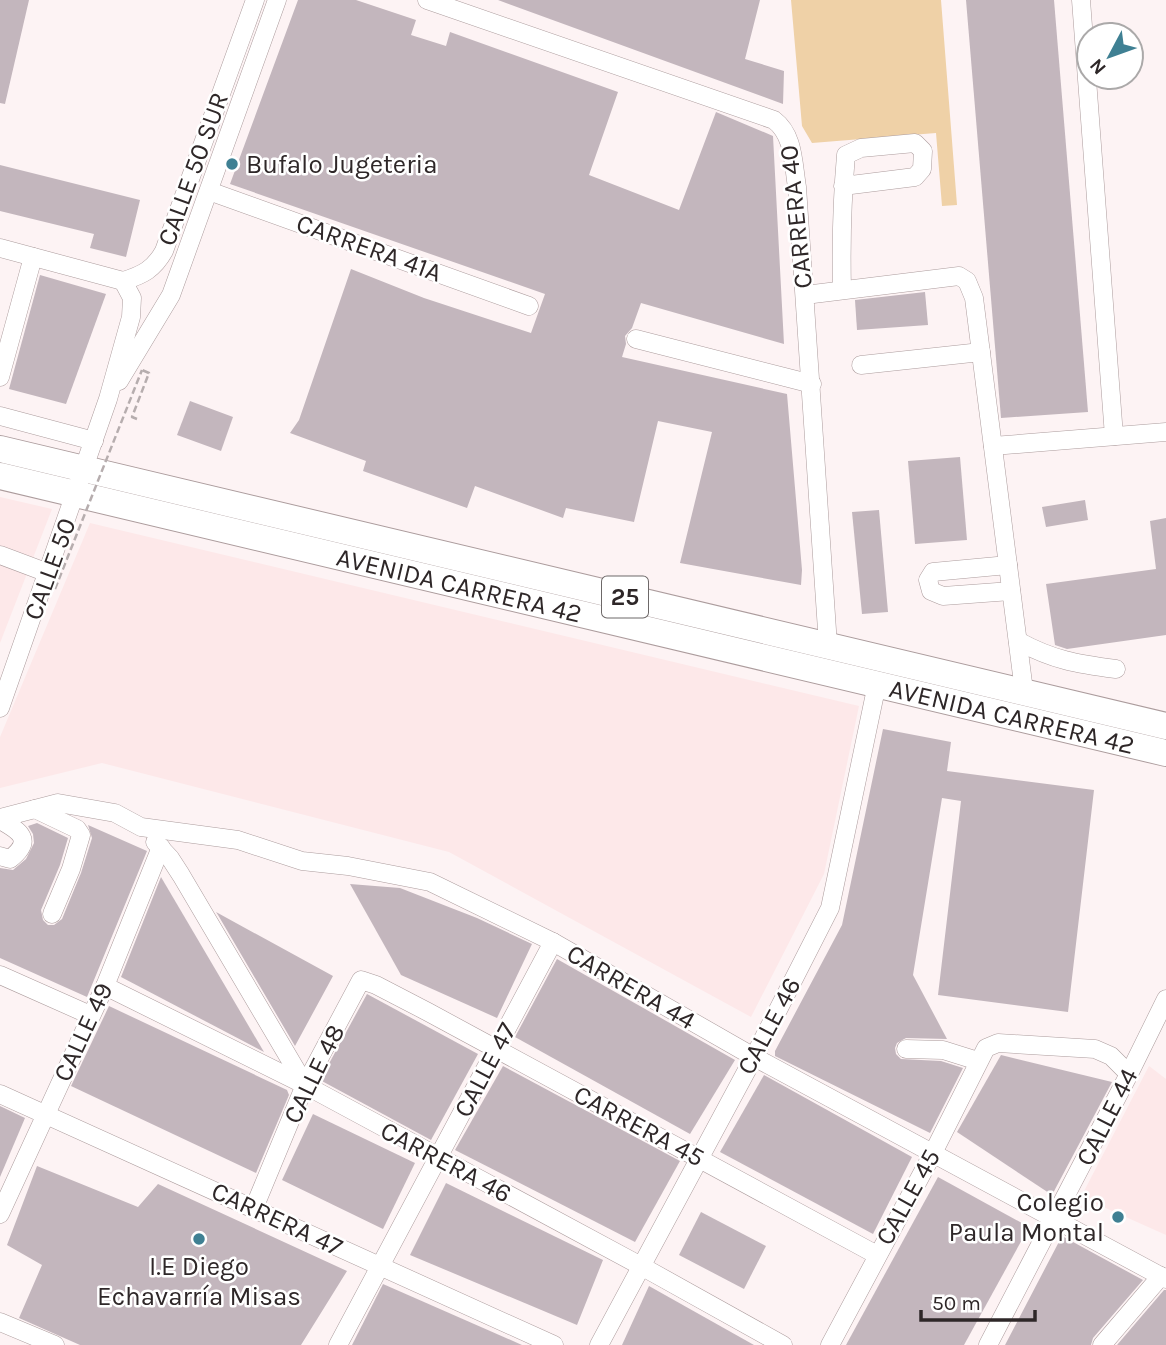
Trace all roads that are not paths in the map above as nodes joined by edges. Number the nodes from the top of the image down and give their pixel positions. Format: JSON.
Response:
{"nodes":[{"id":1,"x":254,"y":0,"type":"edge"},
{"id":2,"x":276,"y":0,"type":"edge"},
{"id":3,"x":427,"y":0,"type":"edge"},
{"id":4,"x":1081,"y":0,"type":"edge"},
{"id":5,"x":843,"y":186,"type":"dead end"},
{"id":6,"x":209,"y":191,"type":"junction"},
{"id":7,"x":0,"y":248,"type":"edge"},
{"id":8,"x":33,"y":257,"type":"junction"},
{"id":9,"x":123,"y":281,"type":"junction"},
{"id":10,"x":842,"y":290,"type":"junction"},
{"id":11,"x":805,"y":295,"type":"junction"},
{"id":12,"x":529,"y":306,"type":"dead end"},
{"id":13,"x":636,"y":339,"type":"dead end"},
{"id":14,"x":981,"y":352,"type":"junction"},
{"id":15,"x":860,"y":365,"type":"dead end"},
{"id":16,"x":0,"y":377,"type":"edge"},
{"id":17,"x":811,"y":384,"type":"junction"},
{"id":18,"x":108,"y":399,"type":"junction"},
{"id":19,"x":0,"y":416,"type":"edge"},
{"id":20,"x":1166,"y":432,"type":"edge"},
{"id":21,"x":1114,"y":436,"type":"junction"},
{"id":22,"x":94,"y":441,"type":"junction"},
{"id":23,"x":993,"y":446,"type":"junction"},
{"id":24,"x":0,"y":449,"type":"edge"},
{"id":25,"x":0,"y":476,"type":"edge"},
{"id":26,"x":81,"y":482,"type":"junction"},
{"id":27,"x":0,"y":555,"type":"edge"},
{"id":28,"x":1008,"y":565,"type":"junction"},
{"id":29,"x":51,"y":581,"type":"junction"},
{"id":30,"x":1011,"y":591,"type":"junction"},
{"id":31,"x":1017,"y":641,"type":"junction"},
{"id":32,"x":828,"y":645,"type":"junction"},
{"id":33,"x":1116,"y":669,"type":"dead end"},
{"id":34,"x":936,"y":670,"type":"junction"},
{"id":35,"x":877,"y":684,"type":"junction"},
{"id":36,"x":1024,"y":691,"type":"junction"},
{"id":37,"x":0,"y":708,"type":"edge"},
{"id":38,"x":1027,"y":720,"type":"junction"},
{"id":39,"x":1166,"y":726,"type":"edge"},
{"id":40,"x":1166,"y":753,"type":"edge"},
{"id":41,"x":35,"y":809,"type":"junction"},
{"id":42,"x":0,"y":819,"type":"edge"},
{"id":43,"x":141,"y":827,"type":"junction"},
{"id":44,"x":161,"y":847,"type":"junction"},
{"id":45,"x":0,"y":856,"type":"edge"},
{"id":46,"x":52,"y":914,"type":"dead end"},
{"id":47,"x":552,"y":942,"type":"junction"},
{"id":48,"x":0,"y":975,"type":"edge"},
{"id":49,"x":105,"y":986,"type":"junction"},
{"id":50,"x":400,"y":998,"type":"joint"},
{"id":51,"x":1166,"y":999,"type":"edge"},
{"id":52,"x":90,"y":1015,"type":"junction"},
{"id":53,"x":906,"y":1049,"type":"dead end"},
{"id":54,"x":496,"y":1050,"type":"junction"},
{"id":55,"x":982,"y":1054,"type":"junction"},
{"id":56,"x":754,"y":1057,"type":"junction"},
{"id":57,"x":1129,"y":1074,"type":"junction"},
{"id":58,"x":305,"y":1086,"type":"junction"},
{"id":59,"x":0,"y":1094,"type":"edge"},
{"id":60,"x":45,"y":1114,"type":"junction"},
{"id":61,"x":933,"y":1153,"type":"junction"},
{"id":62,"x":439,"y":1158,"type":"junction"},
{"id":63,"x":699,"y":1158,"type":"junction"},
{"id":64,"x":254,"y":1208,"type":"junction"},
{"id":65,"x":0,"y":1214,"type":"edge"},
{"id":66,"x":1055,"y":1219,"type":"junction"},
{"id":67,"x":877,"y":1255,"type":"junction"},
{"id":68,"x":380,"y":1266,"type":"junction"},
{"id":69,"x":641,"y":1266,"type":"junction"},
{"id":70,"x":1163,"y":1277,"type":"edge"},
{"id":71,"x":0,"y":1322,"type":"edge"},
{"id":72,"x":55,"y":1345,"type":"edge"},
{"id":73,"x":338,"y":1345,"type":"edge"},
{"id":74,"x":554,"y":1345,"type":"edge"},
{"id":75,"x":599,"y":1345,"type":"edge"},
{"id":76,"x":783,"y":1345,"type":"edge"},
{"id":77,"x":830,"y":1345,"type":"edge"},
{"id":78,"x":988,"y":1345,"type":"edge"},
{"id":79,"x":1101,"y":1345,"type":"edge"}],
"edges":[{"from":1,"to":9,"type":"street","name":"CALLE 50 SUR"},
{"from":2,"to":6,"type":"street","name":"CALLE 50 SUR"},
{"from":3,"to":11,"type":"street","name":"CARRERA 40"},
{"from":4,"to":21,"type":"street"},
{"from":5,"to":10,"type":"street"},
{"from":6,"to":12,"type":"street","name":"CARRERA 41A"},
{"from":6,"to":18,"type":"street","name":"CALLE 50 SUR"},
{"from":7,"to":8,"type":"street"},
{"from":8,"to":9,"type":"street"},
{"from":8,"to":16,"type":"street"},
{"from":9,"to":18,"type":"street","name":"CALLE 50 SUR"},
{"from":10,"to":11,"type":"street"},
{"from":10,"to":14,"type":"street"},
{"from":11,"to":17,"type":"street","name":"CARRERA 40"},
{"from":13,"to":17,"type":"street"},
{"from":14,"to":15,"type":"street"},
{"from":14,"to":23,"type":"street"},
{"from":17,"to":32,"type":"street","name":"CARRERA 40"},
{"from":18,"to":22,"type":"street","name":"CALLE 50 SUR"},
{"from":19,"to":22,"type":"street"},
{"from":20,"to":21,"type":"street"},
{"from":21,"to":23,"type":"street"},
{"from":22,"to":26,"type":"street","name":"CALLE 50 SUR"},
{"from":23,"to":28,"type":"street"},
{"from":24,"to":26,"type":"highway","name":"AVENIDA CARRERA 42","number":"25"},
{"from":25,"to":26,"type":"highway","name":"AVENIDA CARRERA 42","number":"25"},
{"from":26,"to":29,"type":"street","name":"CALLE 50"},
{"from":26,"to":32,"type":"highway","name":"AVENIDA CARRERA 42","number":"25"},
{"from":26,"to":35,"type":"highway","name":"AVENIDA CARRERA 42","number":"25"},
{"from":27,"to":29,"type":"street"},
{"from":28,"to":30,"type":"street"},
{"from":28,"to":30,"type":"street"},
{"from":29,"to":37,"type":"street","name":"CALLE 50"},
{"from":30,"to":31,"type":"street"},
{"from":31,"to":33,"type":"street"},
{"from":31,"to":36,"type":"street"},
{"from":32,"to":34,"type":"highway","name":"AVENIDA CARRERA 42","number":"25"},
{"from":34,"to":36,"type":"highway","name":"AVENIDA CARRERA 42","number":"25"},
{"from":34,"to":38,"type":"highway"},
{"from":35,"to":38,"type":"highway","name":"AVENIDA CARRERA 42","number":"25"},
{"from":35,"to":56,"type":"street","name":"CALLE 46"},
{"from":36,"to":39,"type":"highway","name":"AVENIDA CARRERA 42","number":"25"},
{"from":38,"to":40,"type":"highway","name":"AVENIDA CARRERA 42","number":"25"},
{"from":41,"to":42,"type":"street"},
{"from":41,"to":43,"type":"street","name":"CARRERA 44"},
{"from":41,"to":46,"type":"street"},
{"from":42,"to":45,"type":"street"},
{"from":43,"to":44,"type":"street"},
{"from":43,"to":47,"type":"street","name":"CARRERA 44"},
{"from":44,"to":49,"type":"street","name":"CALLE 49"},
{"from":44,"to":58,"type":"street"},
{"from":47,"to":54,"type":"street","name":"CALLE 47"},
{"from":47,"to":56,"type":"street","name":"CARRERA 44"},
{"from":48,"to":52,"type":"street"},
{"from":49,"to":52,"type":"street","name":"CALLE 49"},
{"from":49,"to":58,"type":"street","name":"CARRERA 46"},
{"from":50,"to":54,"type":"street","name":"CARRERA 45"},
{"from":50,"to":58,"type":"street","name":"CALLE 48"},
{"from":51,"to":57,"type":"street","name":"CALLE 44"},
{"from":52,"to":60,"type":"street","name":"CALLE 49"},
{"from":53,"to":55,"type":"street"},
{"from":54,"to":62,"type":"street","name":"CALLE 47"},
{"from":54,"to":63,"type":"street","name":"CARRERA 45"},
{"from":55,"to":57,"type":"street"},
{"from":55,"to":61,"type":"street","name":"CALLE 45"},
{"from":56,"to":61,"type":"street","name":"CARRERA 44"},
{"from":56,"to":63,"type":"street","name":"CALLE 46"},
{"from":57,"to":66,"type":"street","name":"CALLE 44"},
{"from":58,"to":62,"type":"street","name":"CARRERA 46"},
{"from":58,"to":64,"type":"street","name":"CALLE 48"},
{"from":59,"to":60,"type":"street","name":"CARRERA 47"},
{"from":60,"to":64,"type":"street","name":"CARRERA 47"},
{"from":60,"to":65,"type":"street","name":"CALLE 49"},
{"from":61,"to":66,"type":"street","name":"CARRERA 44"},
{"from":61,"to":67,"type":"street","name":"CALLE 45"},
{"from":62,"to":68,"type":"street","name":"CALLE 47"},
{"from":62,"to":69,"type":"street","name":"CARRERA 46"},
{"from":63,"to":67,"type":"street","name":"CARRERA 45"},
{"from":63,"to":69,"type":"street","name":"CALLE 46"},
{"from":64,"to":68,"type":"street","name":"CARRERA 47"},
{"from":66,"to":70,"type":"street","name":"CARRERA 44"},
{"from":66,"to":78,"type":"street","name":"CALLE 44"},
{"from":67,"to":77,"type":"street","name":"CALLE 45"},
{"from":68,"to":73,"type":"street","name":"CALLE 47"},
{"from":68,"to":74,"type":"street","name":"CARRERA 47"},
{"from":69,"to":75,"type":"street","name":"CALLE 46"},
{"from":69,"to":76,"type":"street","name":"CARRERA 46"},
{"from":70,"to":79,"type":"street"},
{"from":71,"to":72,"type":"street"}]}
